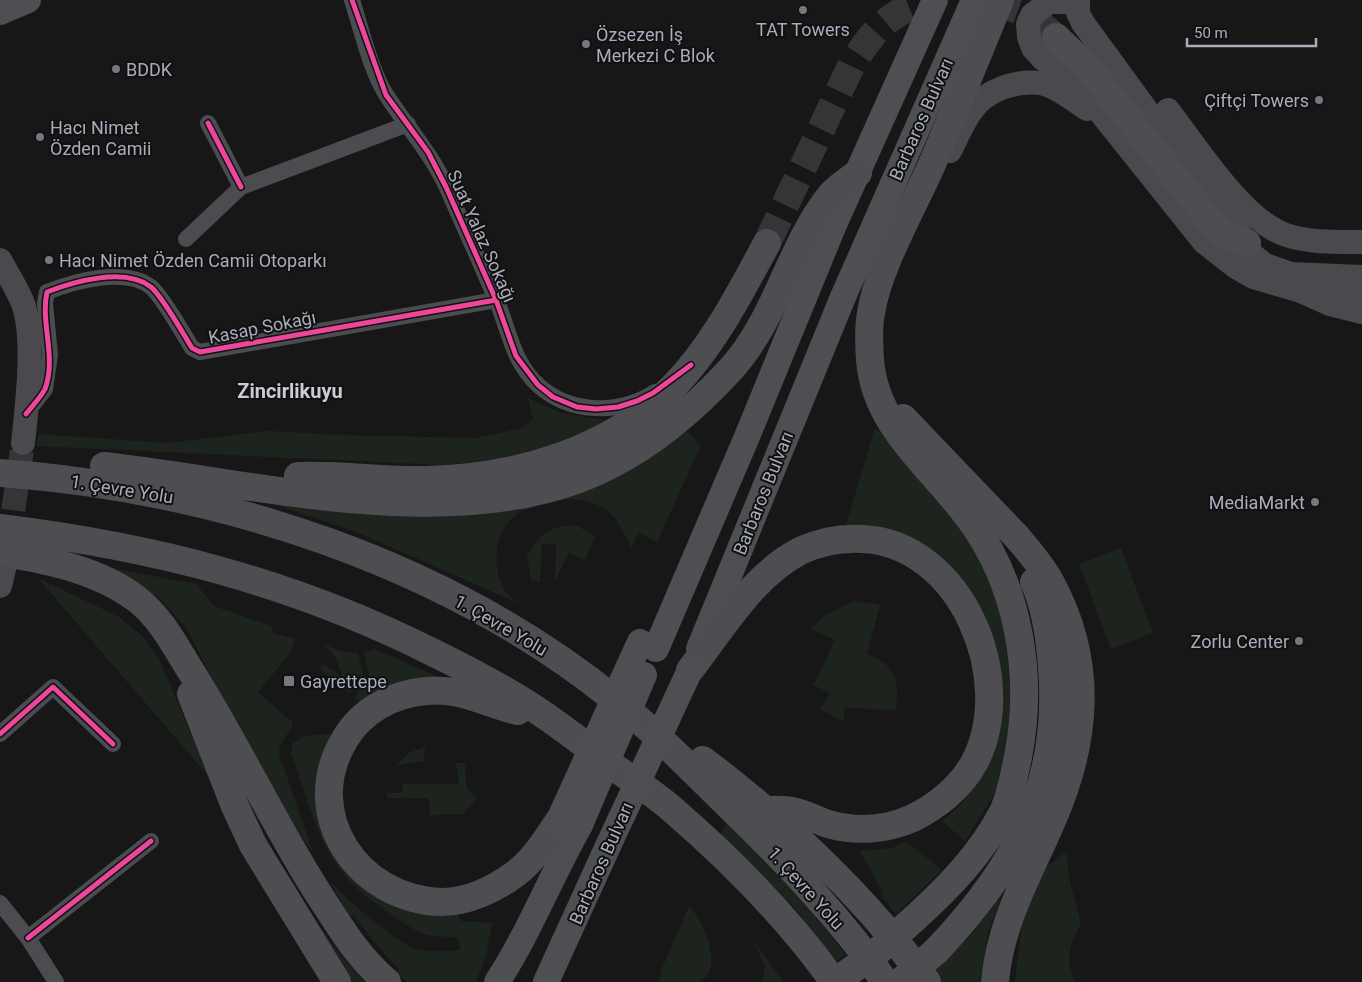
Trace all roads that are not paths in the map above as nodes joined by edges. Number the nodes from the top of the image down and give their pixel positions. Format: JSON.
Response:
{"nodes":[{"id":1,"x":28,"y":0,"type":"edge"},
{"id":2,"x":352,"y":0,"type":"edge"},
{"id":3,"x":935,"y":0,"type":"edge"},
{"id":4,"x":974,"y":0,"type":"edge"},
{"id":5,"x":1000,"y":0,"type":"edge"},
{"id":6,"x":1078,"y":1,"type":"edge"},
{"id":7,"x":0,"y":12,"type":"edge"},
{"id":8,"x":1056,"y":37,"type":"tunnel mouth"},
{"id":9,"x":1107,"y":122,"type":"junction"},
{"id":10,"x":208,"y":123,"type":"dead end"},
{"id":11,"x":408,"y":124,"type":"junction"},
{"id":12,"x":858,"y":173,"type":"junction"},
{"id":13,"x":241,"y":187,"type":"junction"},
{"id":14,"x":908,"y":218,"type":"junction"},
{"id":15,"x":186,"y":239,"type":"dead end"},
{"id":16,"x":1362,"y":242,"type":"edge"},
{"id":17,"x":767,"y":243,"type":"tunnel mouth"},
{"id":18,"x":1246,"y":243,"type":"junction"},
{"id":19,"x":0,"y":260,"type":"edge"},
{"id":20,"x":1362,"y":261,"type":"edge"},
{"id":21,"x":1362,"y":277,"type":"edge"},
{"id":22,"x":1301,"y":291,"type":"junction"},
{"id":23,"x":1362,"y":294,"type":"edge"},
{"id":24,"x":496,"y":300,"type":"junction"},
{"id":25,"x":1362,"y":312,"type":"edge"},
{"id":26,"x":691,"y":365,"type":"junction"},
{"id":27,"x":882,"y":406,"type":"junction"},
{"id":28,"x":26,"y":414,"type":"junction"},
{"id":29,"x":23,"y":443,"type":"tunnel mouth"},
{"id":30,"x":0,"y":460,"type":"edge"},
{"id":31,"x":0,"y":473,"type":"edge"},
{"id":32,"x":226,"y":482,"type":"junction"},
{"id":33,"x":1000,"y":519,"type":"junction"},
{"id":34,"x":0,"y":528,"type":"edge"},
{"id":35,"x":2,"y":568,"type":"edge"},
{"id":36,"x":185,"y":663,"type":"junction"},
{"id":37,"x":690,"y":670,"type":"junction"},
{"id":38,"x":614,"y":698,"type":"junction"},
{"id":39,"x":546,"y":716,"type":"junction"},
{"id":40,"x":0,"y":734,"type":"edge"},
{"id":41,"x":113,"y":744,"type":"dead end"},
{"id":42,"x":766,"y":810,"type":"junction"},
{"id":43,"x":569,"y":823,"type":"junction"},
{"id":44,"x":151,"y":841,"type":"dead end"},
{"id":45,"x":0,"y":903,"type":"edge"},
{"id":46,"x":28,"y":938,"type":"junction"},
{"id":47,"x":551,"y":976,"type":"edge"},
{"id":48,"x":56,"y":982,"type":"edge"},
{"id":49,"x":337,"y":982,"type":"edge"},
{"id":50,"x":387,"y":982,"type":"edge"},
{"id":51,"x":496,"y":982,"type":"edge"},
{"id":52,"x":517,"y":982,"type":"edge"},
{"id":53,"x":835,"y":982,"type":"edge"},
{"id":54,"x":885,"y":982,"type":"edge"},
{"id":55,"x":900,"y":982,"type":"edge"},
{"id":56,"x":927,"y":982,"type":"edge"},
{"id":57,"x":995,"y":982,"type":"edge"}],
"edges":[{"from":1,"to":7,"type":"main road"},
{"from":2,"to":11,"type":"street","name":"Suat Yalaz Sokağı"},
{"from":3,"to":12,"type":"main road","name":"Barbaros Bulvarı"},
{"from":4,"to":37,"type":"main road","name":"Barbaros Bulvarı"},
{"from":5,"to":14,"type":"highway"},
{"from":6,"to":9,"type":"main road"},
{"from":6,"to":16,"type":"main road"},
{"from":6,"to":18,"type":"main road"},
{"from":8,"to":18,"type":"highway"},
{"from":9,"to":14,"type":"main road"},
{"from":9,"to":22,"type":"main road"},
{"from":10,"to":13,"type":"street"},
{"from":11,"to":13,"type":"street"},
{"from":11,"to":24,"type":"street","name":"Suat Yalaz Sokağı"},
{"from":12,"to":32,"type":"highway"},
{"from":12,"to":43,"type":"main road","name":"Barbaros Bulvarı","bridge":true},
{"from":13,"to":15,"type":"street"},
{"from":14,"to":27,"type":"highway"},
{"from":17,"to":26,"type":"highway"},
{"from":18,"to":20,"type":"main road"},
{"from":18,"to":21,"type":"main road"},
{"from":19,"to":28,"type":"main road"},
{"from":22,"to":23,"type":"main road"},
{"from":22,"to":25,"type":"main road"},
{"from":24,"to":26,"type":"street","name":"Suat Yalaz Sokağı"},
{"from":24,"to":28,"type":"street","name":"Kasap Sokağı"},
{"from":26,"to":32,"type":"highway"},
{"from":27,"to":33,"type":"highway"},
{"from":27,"to":53,"type":"highway","bridge":true},
{"from":28,"to":29,"type":"main road"},
{"from":30,"to":32,"type":"highway"},
{"from":31,"to":38,"type":"highway","name":"1. Çevre Yolu"},
{"from":33,"to":55,"type":"highway","bridge":true},
{"from":33,"to":57,"type":"highway"},
{"from":34,"to":39,"type":"highway","name":"1. Çevre Yolu"},
{"from":35,"to":36,"type":"highway"},
{"from":36,"to":49,"type":"highway"},
{"from":36,"to":50,"type":"highway"},
{"from":37,"to":42,"type":"highway"},
{"from":37,"to":47,"type":"main road","name":"Barbaros Bulvarı","bridge":true},
{"from":38,"to":42,"type":"highway"},
{"from":38,"to":54,"type":"highway","name":"1. Çevre Yolu"},
{"from":39,"to":43,"type":"highway"},
{"from":39,"to":53,"type":"highway","name":"1. Çevre Yolu"},
{"from":40,"to":41,"type":"street"},
{"from":42,"to":56,"type":"highway"},
{"from":43,"to":51,"type":"main road"},
{"from":43,"to":52,"type":"main road","name":"Barbaros Bulvarı"},
{"from":44,"to":46,"type":"street"},
{"from":45,"to":46,"type":"street"},
{"from":46,"to":48,"type":"street"}]}
